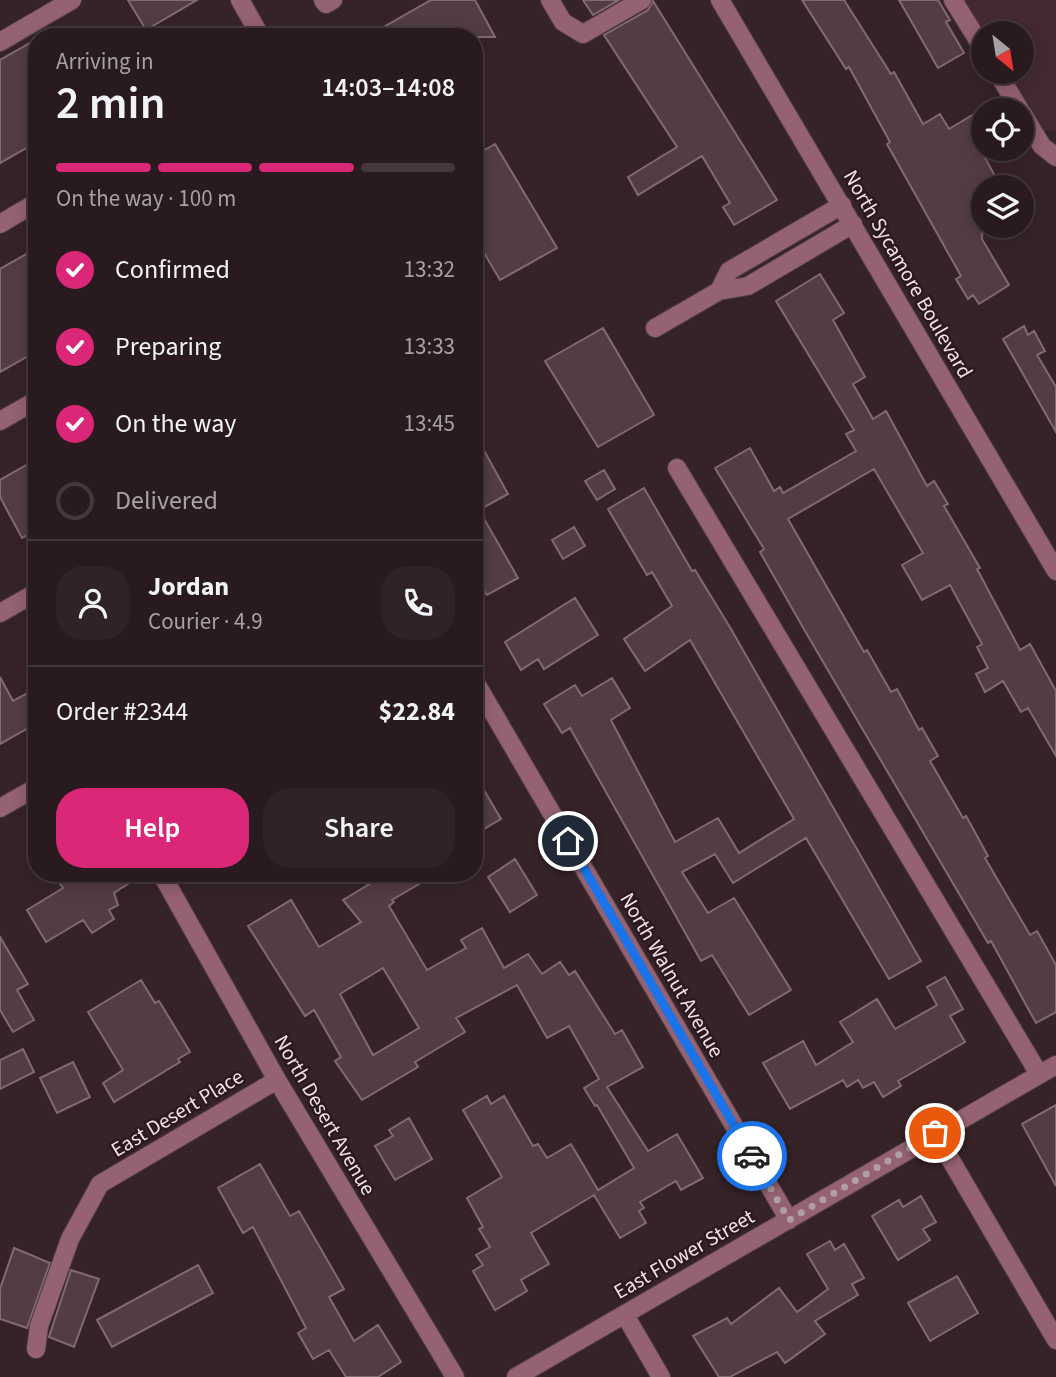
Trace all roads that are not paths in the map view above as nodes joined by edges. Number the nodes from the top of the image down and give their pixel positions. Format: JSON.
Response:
{"nodes":[{"id":1,"x":72,"y":0,"type":"edge"},
{"id":2,"x":240,"y":0,"type":"edge"},
{"id":3,"x":323,"y":0,"type":"edge"},
{"id":4,"x":334,"y":0,"type":"edge"},
{"id":5,"x":550,"y":0,"type":"edge"},
{"id":6,"x":642,"y":0,"type":"edge"},
{"id":7,"x":720,"y":0,"type":"edge"},
{"id":8,"x":953,"y":0,"type":"edge"},
{"id":9,"x":256,"y":28,"type":"edge"},
{"id":10,"x":971,"y":29,"type":"edge"},
{"id":11,"x":0,"y":42,"type":"edge"},
{"id":12,"x":1034,"y":133,"type":"edge"},
{"id":13,"x":1056,"y":157,"type":"edge"},
{"id":14,"x":842,"y":205,"type":"junction"},
{"id":15,"x":28,"y":207,"type":"edge"},
{"id":16,"x":0,"y":224,"type":"edge"},
{"id":17,"x":853,"y":224,"type":"junction"},
{"id":18,"x":719,"y":291,"type":"junction"},
{"id":19,"x":655,"y":328,"type":"dead end"},
{"id":20,"x":28,"y":405,"type":"edge"},
{"id":21,"x":0,"y":421,"type":"edge"},
{"id":22,"x":677,"y":468,"type":"dead end"},
{"id":23,"x":1056,"y":571,"type":"edge"},
{"id":24,"x":28,"y":597,"type":"edge"},
{"id":25,"x":0,"y":613,"type":"edge"},
{"id":26,"x":483,"y":695,"type":"edge"},
{"id":27,"x":28,"y":792,"type":"edge"},
{"id":28,"x":0,"y":808,"type":"edge"},
{"id":29,"x":166,"y":882,"type":"edge"},
{"id":30,"x":1056,"y":1065,"type":"edge"},
{"id":31,"x":1039,"y":1074,"type":"junction"},
{"id":32,"x":277,"y":1080,"type":"junction"},
{"id":33,"x":935,"y":1133,"type":"junction"},
{"id":34,"x":789,"y":1220,"type":"junction"},
{"id":35,"x":625,"y":1315,"type":"junction"},
{"id":36,"x":1056,"y":1340,"type":"edge"},
{"id":37,"x":36,"y":1349,"type":"dead end"},
{"id":38,"x":455,"y":1377,"type":"edge"},
{"id":39,"x":516,"y":1377,"type":"edge"},
{"id":40,"x":661,"y":1377,"type":"edge"}],
"edges":[{"from":1,"to":11,"type":"street"},
{"from":2,"to":9,"type":"street"},
{"from":3,"to":4,"type":"street"},
{"from":5,"to":6,"type":"street"},
{"from":7,"to":14,"type":"street","name":"North Sycamore Boulevard"},
{"from":8,"to":10,"type":"street"},
{"from":12,"to":13,"type":"street"},
{"from":14,"to":17,"type":"street","name":"North Sycamore Boulevard"},
{"from":14,"to":18,"type":"street"},
{"from":15,"to":16,"type":"street"},
{"from":17,"to":18,"type":"street"},
{"from":17,"to":23,"type":"street","name":"North Sycamore Boulevard"},
{"from":18,"to":19,"type":"street"},
{"from":20,"to":21,"type":"street"},
{"from":22,"to":31,"type":"street"},
{"from":24,"to":25,"type":"street"},
{"from":26,"to":34,"type":"street","name":"North Walnut Avenue"},
{"from":27,"to":28,"type":"street"},
{"from":29,"to":32,"type":"street","name":"North Desert Avenue"},
{"from":30,"to":31,"type":"street","name":"East Flower Street"},
{"from":31,"to":33,"type":"street","name":"East Flower Street"},
{"from":32,"to":37,"type":"street","name":"East Desert Place"},
{"from":32,"to":38,"type":"street","name":"North Desert Avenue"},
{"from":33,"to":34,"type":"street","name":"East Flower Street"},
{"from":33,"to":36,"type":"street"},
{"from":34,"to":35,"type":"street","name":"East Flower Street"},
{"from":35,"to":39,"type":"street","name":"East Flower Street"},
{"from":35,"to":40,"type":"street"}]}
